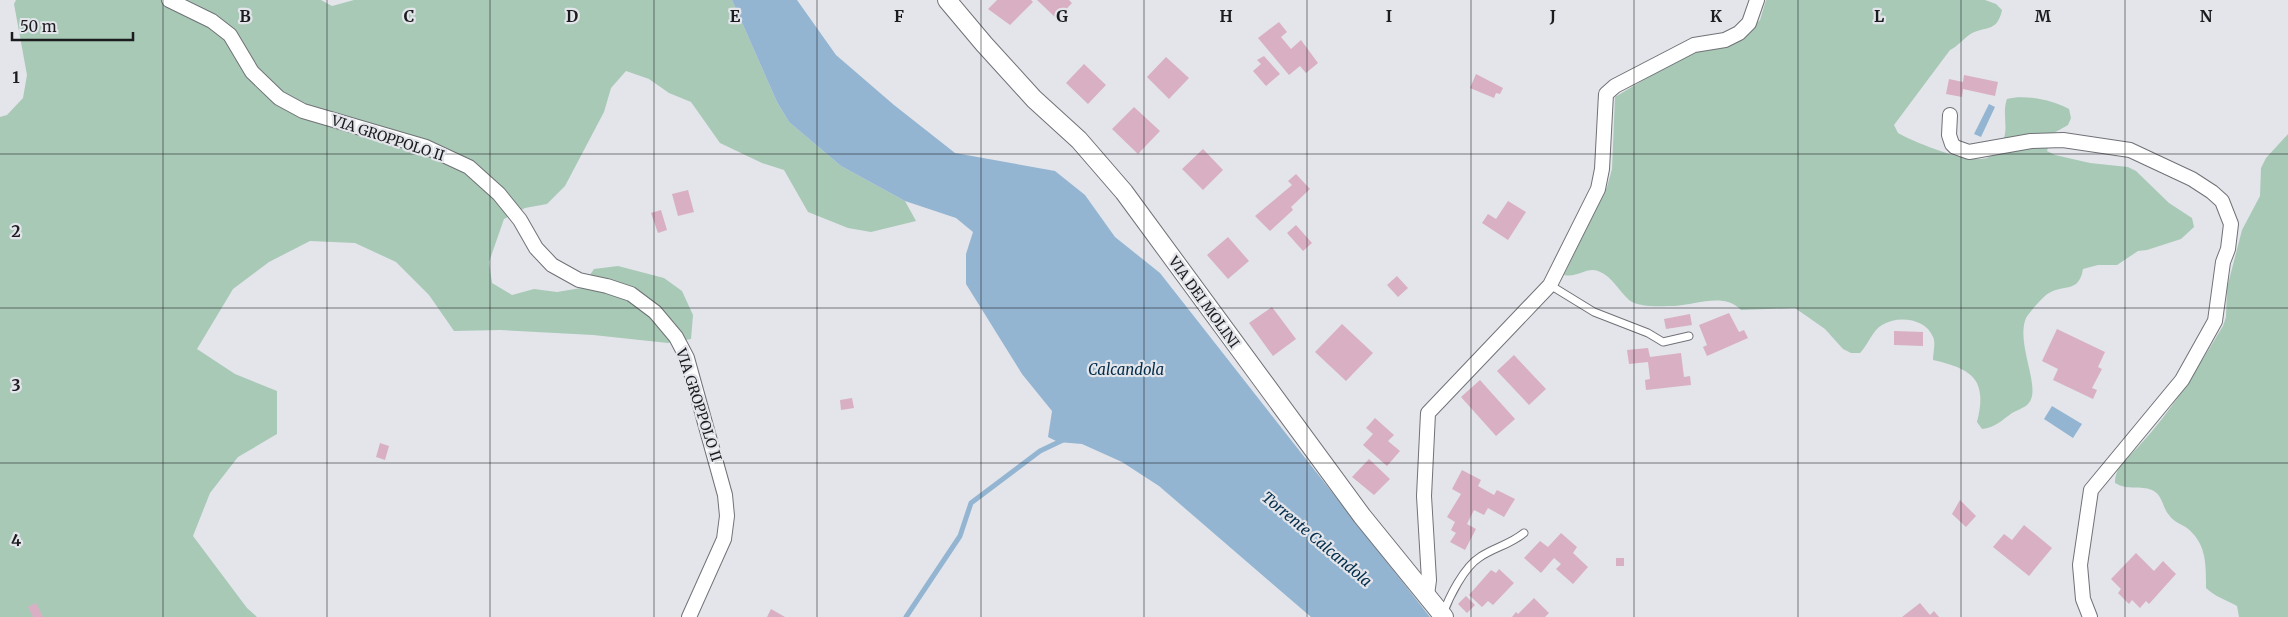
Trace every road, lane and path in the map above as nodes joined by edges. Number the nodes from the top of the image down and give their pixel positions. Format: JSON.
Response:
{"nodes":[{"id":1,"x":169,"y":0,"type":"edge"},
{"id":2,"x":947,"y":0,"type":"edge"},
{"id":3,"x":1757,"y":0,"type":"edge"},
{"id":4,"x":1950,"y":116,"type":"dead end"},
{"id":5,"x":1550,"y":285,"type":"junction"},
{"id":6,"x":1689,"y":336,"type":"dead end"},
{"id":7,"x":1524,"y":533,"type":"dead end"},
{"id":8,"x":1427,"y":595,"type":"junction"},
{"id":9,"x":1443,"y":616,"type":"edge"},
{"id":10,"x":689,"y":617,"type":"edge"},
{"id":11,"x":2090,"y":617,"type":"edge"}],
"edges":[{"from":1,"to":10,"type":"street","name":"VIA GROPPOLO II"},
{"from":2,"to":8,"type":"street","name":"VIA DEI MOLINI"},
{"from":3,"to":5,"type":"street"},
{"from":4,"to":11,"type":"street"},
{"from":5,"to":6,"type":"lane"},
{"from":5,"to":8,"type":"street"},
{"from":7,"to":9,"type":"lane"},
{"from":8,"to":9,"type":"street","name":"VIA DEI MOLINI"}]}
